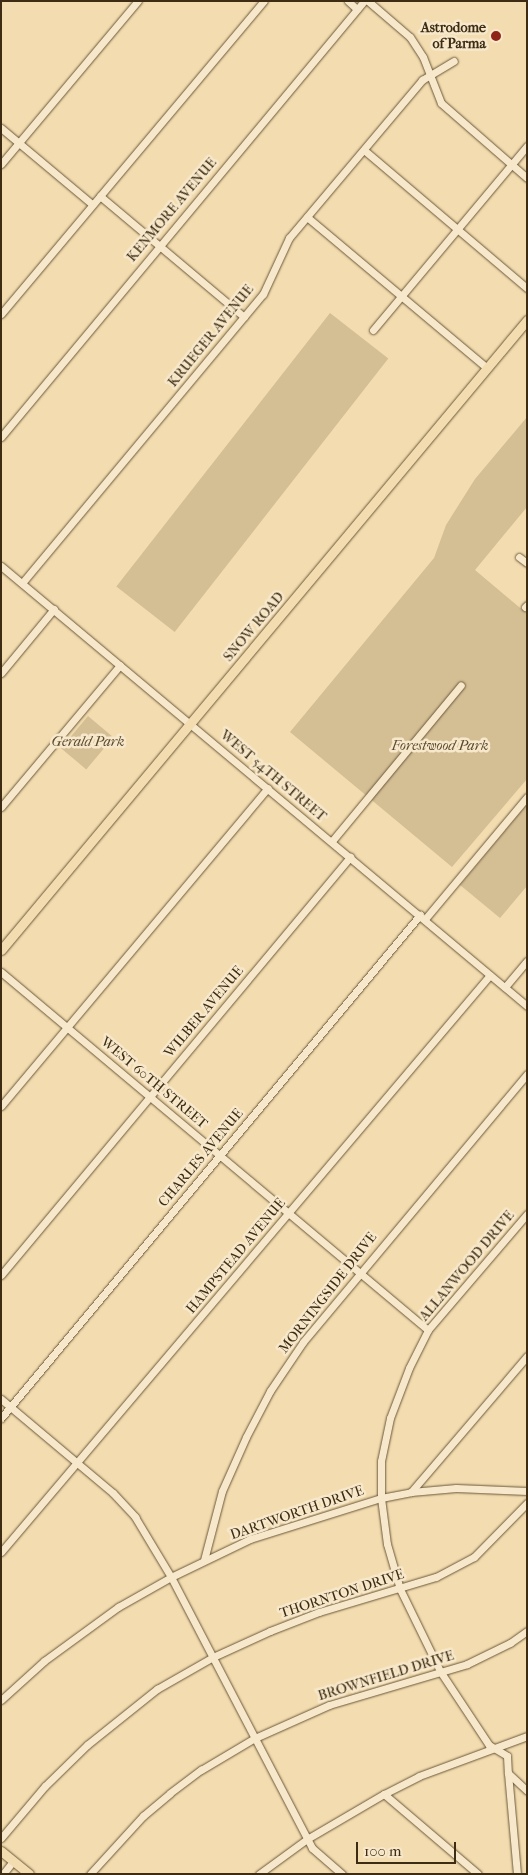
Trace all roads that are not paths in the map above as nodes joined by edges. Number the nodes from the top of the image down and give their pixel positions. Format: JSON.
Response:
{"nodes":[{"id":1,"x":138,"y":1,"type":"edge"},
{"id":2,"x":264,"y":1,"type":"edge"},
{"id":3,"x":348,"y":1,"type":"edge"},
{"id":4,"x":364,"y":1,"type":"edge"},
{"id":5,"x":368,"y":1,"type":"edge"},
{"id":6,"x":357,"y":9,"type":"junction"},
{"id":7,"x":454,"y":61,"type":"dead end"},
{"id":8,"x":430,"y":75,"type":"junction"},
{"id":9,"x":1,"y":128,"type":"edge"},
{"id":10,"x":19,"y":143,"type":"junction"},
{"id":11,"x":527,"y":146,"type":"edge"},
{"id":12,"x":364,"y":150,"type":"junction"},
{"id":13,"x":1,"y":164,"type":"edge"},
{"id":14,"x":511,"y":164,"type":"junction"},
{"id":15,"x":527,"y":178,"type":"edge"},
{"id":16,"x":100,"y":196,"type":"junction"},
{"id":17,"x":92,"y":204,"type":"junction"},
{"id":18,"x":307,"y":217,"type":"junction"},
{"id":19,"x":457,"y":230,"type":"junction"},
{"id":20,"x":160,"y":244,"type":"junction"},
{"id":21,"x":527,"y":288,"type":"edge"},
{"id":22,"x":401,"y":296,"type":"junction"},
{"id":23,"x":1,"y":314,"type":"edge"},
{"id":24,"x":244,"y":317,"type":"junction"},
{"id":25,"x":527,"y":320,"type":"edge"},
{"id":26,"x":374,"y":330,"type":"dead end"},
{"id":27,"x":487,"y":368,"type":"junction"},
{"id":28,"x":1,"y":437,"type":"edge"},
{"id":29,"x":519,"y":557,"type":"dead end"},
{"id":30,"x":527,"y":564,"type":"edge"},
{"id":31,"x":1,"y":566,"type":"edge"},
{"id":32,"x":22,"y":583,"type":"junction"},
{"id":33,"x":54,"y":609,"type":"junction"},
{"id":34,"x":120,"y":665,"type":"junction"},
{"id":35,"x":1,"y":673,"type":"edge"},
{"id":36,"x":461,"y":685,"type":"dead end"},
{"id":37,"x":190,"y":724,"type":"junction"},
{"id":38,"x":268,"y":788,"type":"junction"},
{"id":39,"x":527,"y":797,"type":"edge"},
{"id":40,"x":1,"y":807,"type":"edge"},
{"id":41,"x":332,"y":841,"type":"junction"},
{"id":42,"x":350,"y":857,"type":"junction"},
{"id":43,"x":423,"y":917,"type":"junction"},
{"id":44,"x":1,"y":950,"type":"edge"},
{"id":45,"x":527,"y":961,"type":"edge"},
{"id":46,"x":1,"y":972,"type":"edge"},
{"id":47,"x":490,"y":975,"type":"junction"},
{"id":48,"x":505,"y":987,"type":"junction"},
{"id":49,"x":527,"y":1006,"type":"edge"},
{"id":50,"x":68,"y":1027,"type":"junction"},
{"id":51,"x":527,"y":1074,"type":"edge"},
{"id":52,"x":150,"y":1096,"type":"junction"},
{"id":53,"x":1,"y":1106,"type":"edge"},
{"id":54,"x":220,"y":1155,"type":"junction"},
{"id":55,"x":289,"y":1213,"type":"junction"},
{"id":56,"x":527,"y":1214,"type":"edge"},
{"id":57,"x":358,"y":1272,"type":"junction"},
{"id":58,"x":1,"y":1275,"type":"edge"},
{"id":59,"x":428,"y":1330,"type":"junction"},
{"id":60,"x":527,"y":1356,"type":"edge"},
{"id":61,"x":1,"y":1399,"type":"edge"},
{"id":62,"x":11,"y":1407,"type":"junction"},
{"id":63,"x":1,"y":1418,"type":"edge"},
{"id":64,"x":77,"y":1462,"type":"junction"},
{"id":65,"x":411,"y":1492,"type":"junction"},
{"id":66,"x":527,"y":1492,"type":"edge"},
{"id":67,"x":380,"y":1498,"type":"junction"},
{"id":68,"x":527,"y":1503,"type":"edge"},
{"id":69,"x":1,"y":1552,"type":"edge"},
{"id":70,"x":204,"y":1560,"type":"junction"},
{"id":71,"x":171,"y":1577,"type":"junction"},
{"id":72,"x":400,"y":1589,"type":"junction"},
{"id":73,"x":527,"y":1631,"type":"edge"},
{"id":74,"x":213,"y":1657,"type":"junction"},
{"id":75,"x":440,"y":1671,"type":"junction"},
{"id":76,"x":1,"y":1700,"type":"edge"},
{"id":77,"x":527,"y":1736,"type":"edge"},
{"id":78,"x":255,"y":1738,"type":"junction"},
{"id":79,"x":497,"y":1750,"type":"junction"},
{"id":80,"x":508,"y":1773,"type":"junction"},
{"id":81,"x":527,"y":1792,"type":"edge"},
{"id":82,"x":384,"y":1794,"type":"junction"},
{"id":83,"x":1,"y":1838,"type":"edge"},
{"id":84,"x":307,"y":1839,"type":"junction"},
{"id":85,"x":1,"y":1851,"type":"edge"},
{"id":86,"x":14,"y":1861,"type":"junction"},
{"id":87,"x":3,"y":1874,"type":"edge"},
{"id":88,"x":29,"y":1874,"type":"edge"},
{"id":89,"x":90,"y":1874,"type":"edge"},
{"id":90,"x":259,"y":1874,"type":"edge"},
{"id":91,"x":342,"y":1874,"type":"edge"},
{"id":92,"x":478,"y":1874,"type":"edge"},
{"id":93,"x":517,"y":1874,"type":"edge"}],
"edges":[{"from":1,"to":10,"type":"street"},
{"from":2,"to":16,"type":"street"},
{"from":3,"to":6,"type":"street"},
{"from":4,"to":6,"type":"street","name":"KENMORE AVENUE"},
{"from":5,"to":8,"type":"street"},
{"from":6,"to":20,"type":"street","name":"KENMORE AVENUE"},
{"from":7,"to":8,"type":"street","name":"KRUEGER AVENUE"},
{"from":8,"to":12,"type":"street","name":"KRUEGER AVENUE"},
{"from":8,"to":14,"type":"street"},
{"from":9,"to":10,"type":"street"},
{"from":10,"to":13,"type":"street"},
{"from":10,"to":17,"type":"street"},
{"from":11,"to":14,"type":"street"},
{"from":12,"to":18,"type":"street","name":"KRUEGER AVENUE"},
{"from":12,"to":19,"type":"street"},
{"from":14,"to":15,"type":"street"},
{"from":14,"to":19,"type":"street"},
{"from":16,"to":17,"type":"street"},
{"from":16,"to":20,"type":"street"},
{"from":17,"to":23,"type":"street"},
{"from":18,"to":22,"type":"street"},
{"from":18,"to":24,"type":"street","name":"KRUEGER AVENUE"},
{"from":19,"to":21,"type":"street"},
{"from":19,"to":22,"type":"street"},
{"from":20,"to":24,"type":"street"},
{"from":20,"to":28,"type":"street","name":"KENMORE AVENUE"},
{"from":22,"to":26,"type":"street"},
{"from":22,"to":27,"type":"street"},
{"from":24,"to":32,"type":"street","name":"KRUEGER AVENUE"},
{"from":25,"to":27,"type":"main road","name":"SNOW ROAD"},
{"from":27,"to":37,"type":"main road","name":"SNOW ROAD"},
{"from":29,"to":30,"type":"street"},
{"from":31,"to":32,"type":"street","name":"WEST 54TH STREET"},
{"from":32,"to":33,"type":"street","name":"WEST 54TH STREET"},
{"from":33,"to":34,"type":"street","name":"WEST 54TH STREET"},
{"from":33,"to":35,"type":"street"},
{"from":34,"to":37,"type":"street","name":"WEST 54TH STREET"},
{"from":34,"to":40,"type":"street"},
{"from":36,"to":41,"type":"street"},
{"from":37,"to":38,"type":"street","name":"WEST 54TH STREET"},
{"from":37,"to":44,"type":"main road","name":"SNOW ROAD"},
{"from":38,"to":41,"type":"street","name":"WEST 54TH STREET"},
{"from":38,"to":50,"type":"street"},
{"from":39,"to":43,"type":"street","name":"CHARLES AVENUE"},
{"from":41,"to":42,"type":"street","name":"WEST 54TH STREET"},
{"from":42,"to":43,"type":"street","name":"WEST 54TH STREET"},
{"from":42,"to":52,"type":"street","name":"WILBER AVENUE"},
{"from":43,"to":47,"type":"street","name":"WEST 54TH STREET"},
{"from":43,"to":54,"type":"street","name":"CHARLES AVENUE"},
{"from":45,"to":48,"type":"street"},
{"from":46,"to":50,"type":"street","name":"WEST 60TH STREET"},
{"from":47,"to":48,"type":"street","name":"WEST 54TH STREET"},
{"from":47,"to":55,"type":"street","name":"HAMPSTEAD AVENUE"},
{"from":48,"to":49,"type":"street","name":"WEST 54TH STREET"},
{"from":50,"to":52,"type":"street","name":"WEST 60TH STREET"},
{"from":50,"to":53,"type":"street"},
{"from":51,"to":57,"type":"street","name":"MORNINGSIDE DRIVE"},
{"from":52,"to":54,"type":"street","name":"WEST 60TH STREET"},
{"from":52,"to":58,"type":"street","name":"WILBER AVENUE"},
{"from":54,"to":55,"type":"street","name":"WEST 60TH STREET"},
{"from":54,"to":62,"type":"street","name":"CHARLES AVENUE"},
{"from":55,"to":57,"type":"street","name":"WEST 60TH STREET"},
{"from":55,"to":64,"type":"street","name":"HAMPSTEAD AVENUE"},
{"from":56,"to":59,"type":"street","name":"ALLANWOOD DRIVE"},
{"from":57,"to":59,"type":"street","name":"WEST 60TH STREET"},
{"from":57,"to":70,"type":"street","name":"MORNINGSIDE DRIVE"},
{"from":59,"to":67,"type":"street","name":"ALLANWOOD DRIVE"},
{"from":60,"to":65,"type":"street"},
{"from":61,"to":62,"type":"street"},
{"from":62,"to":63,"type":"street","name":"CHARLES AVENUE"},
{"from":62,"to":64,"type":"street"},
{"from":64,"to":69,"type":"street","name":"HAMPSTEAD AVENUE"},
{"from":64,"to":71,"type":"street"},
{"from":65,"to":66,"type":"street","name":"DARTWORTH DRIVE"},
{"from":65,"to":67,"type":"street","name":"DARTWORTH DRIVE"},
{"from":67,"to":70,"type":"street","name":"DARTWORTH DRIVE"},
{"from":67,"to":72,"type":"street","name":"ALLANWOOD DRIVE"},
{"from":68,"to":72,"type":"street","name":"THORNTON DRIVE"},
{"from":70,"to":71,"type":"street","name":"DARTWORTH DRIVE"},
{"from":71,"to":74,"type":"street"},
{"from":71,"to":76,"type":"street","name":"DARTWORTH DRIVE"},
{"from":72,"to":74,"type":"street","name":"THORNTON DRIVE"},
{"from":72,"to":75,"type":"street","name":"ALLANWOOD DRIVE"},
{"from":73,"to":75,"type":"street","name":"BROWNFIELD DRIVE"},
{"from":74,"to":78,"type":"street"},
{"from":74,"to":83,"type":"street","name":"THORNTON DRIVE"},
{"from":75,"to":78,"type":"street","name":"BROWNFIELD DRIVE"},
{"from":75,"to":79,"type":"street","name":"ALLANWOOD DRIVE"},
{"from":77,"to":79,"type":"street"},
{"from":78,"to":84,"type":"street"},
{"from":78,"to":89,"type":"street","name":"BROWNFIELD DRIVE"},
{"from":79,"to":80,"type":"street","name":"ALLANWOOD DRIVE"},
{"from":79,"to":82,"type":"street"},
{"from":80,"to":81,"type":"street","name":"ALLANWOOD DRIVE"},
{"from":80,"to":93,"type":"street"},
{"from":82,"to":84,"type":"street"},
{"from":82,"to":92,"type":"street"},
{"from":84,"to":90,"type":"street"},
{"from":84,"to":91,"type":"street"},
{"from":85,"to":86,"type":"main road"},
{"from":86,"to":87,"type":"street"},
{"from":86,"to":88,"type":"main road"}]}
